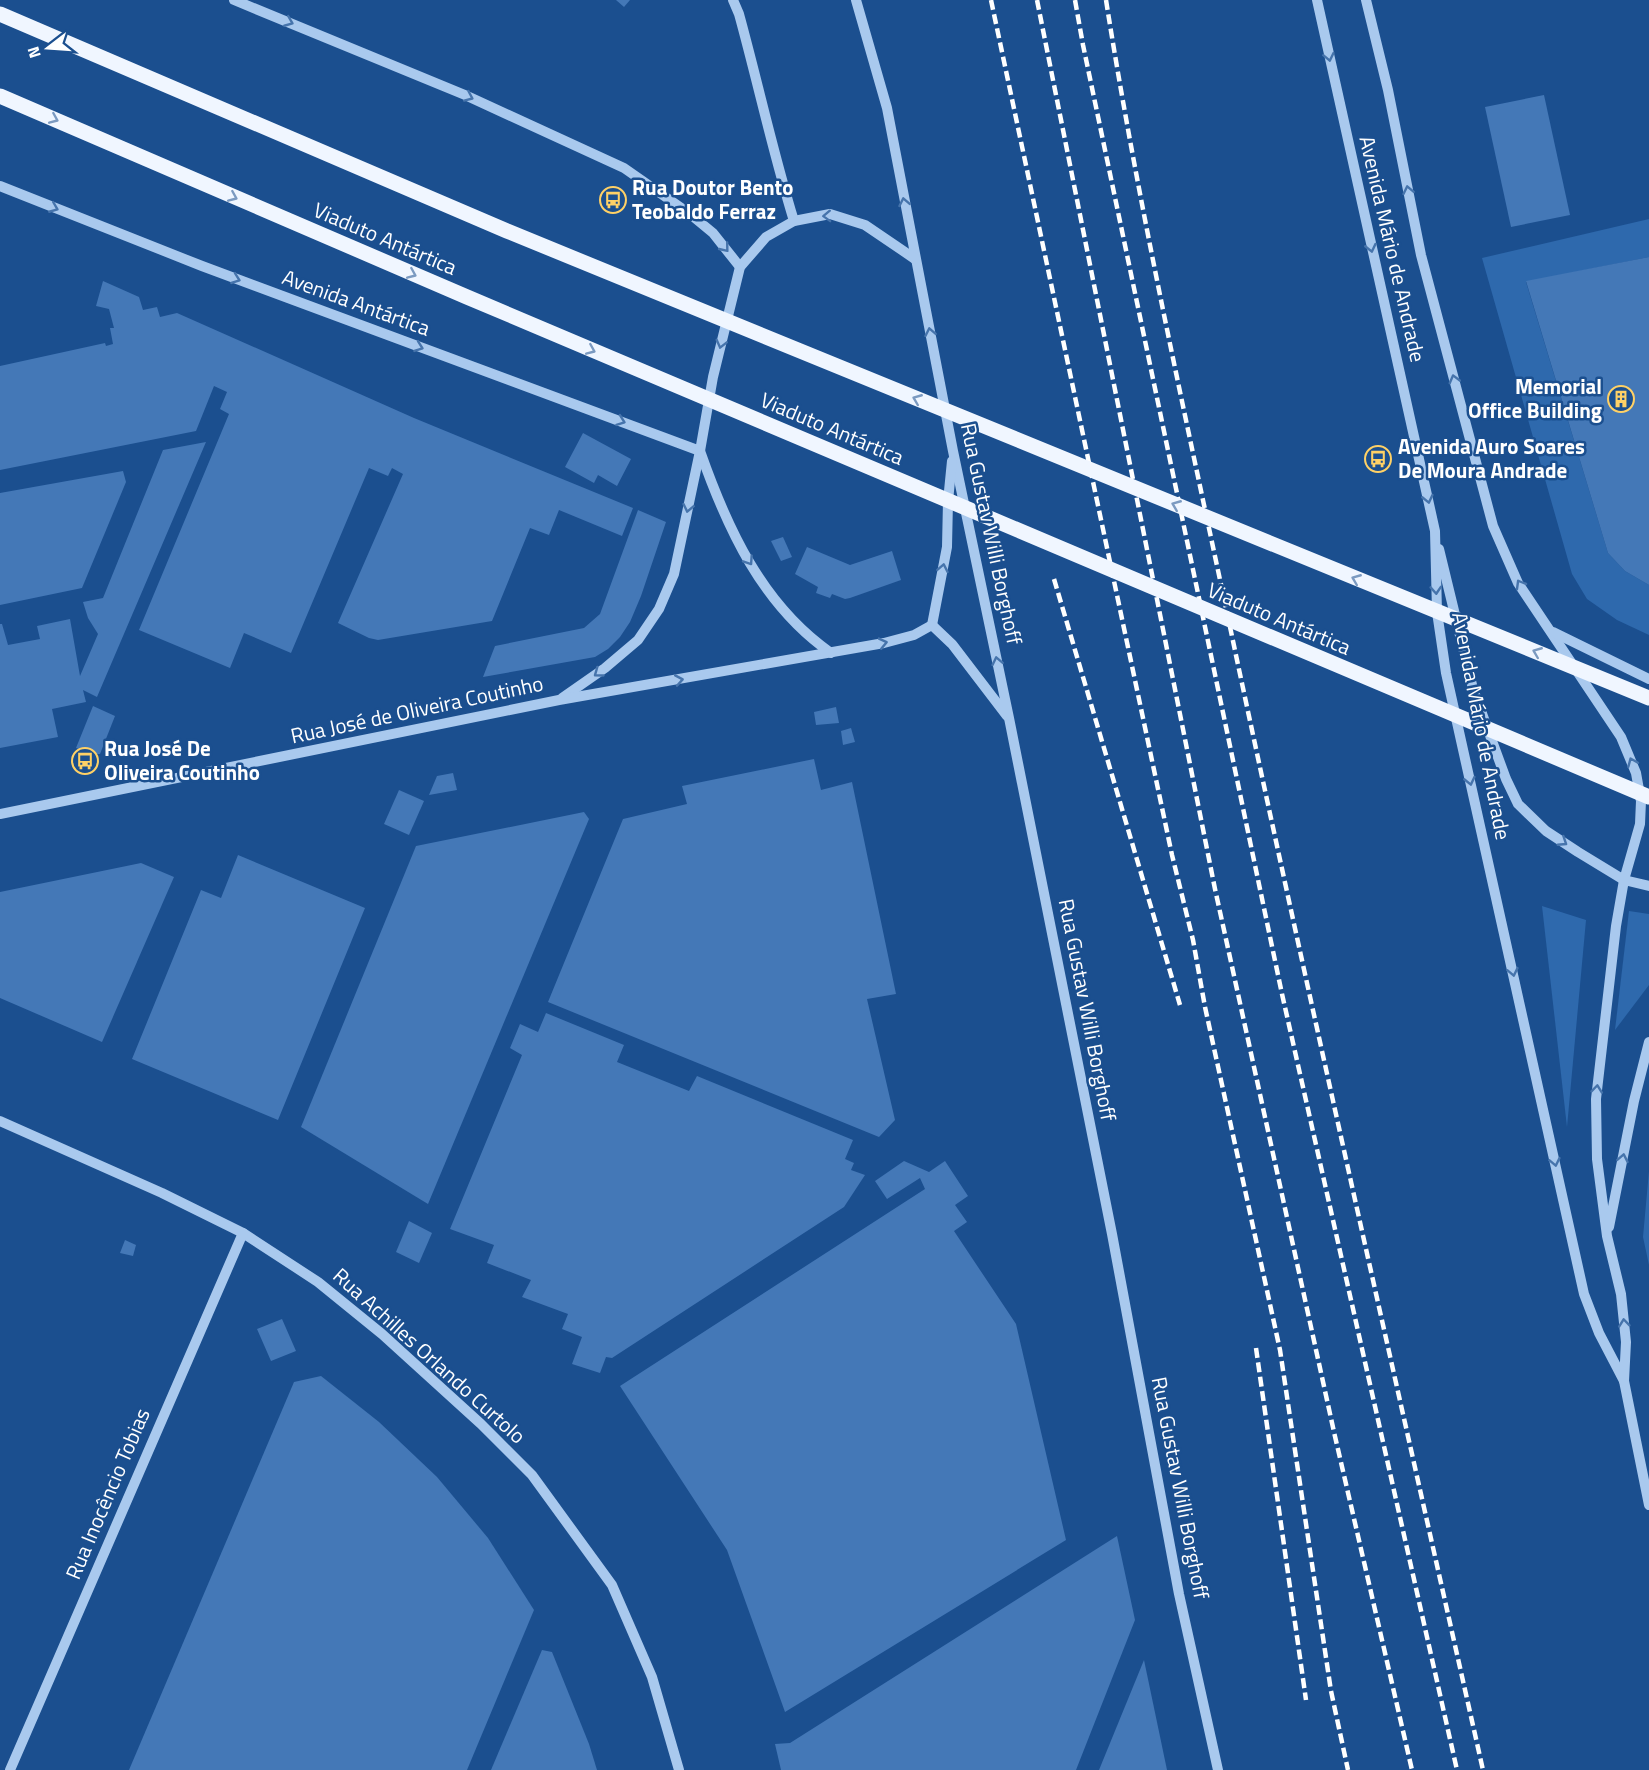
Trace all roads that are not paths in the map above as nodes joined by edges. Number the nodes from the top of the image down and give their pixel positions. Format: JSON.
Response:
{"nodes":[{"id":1,"x":234,"y":0,"type":"edge"},
{"id":2,"x":733,"y":0,"type":"edge"},
{"id":3,"x":856,"y":0,"type":"edge"},
{"id":4,"x":1317,"y":0,"type":"edge"},
{"id":5,"x":1366,"y":0,"type":"edge"},
{"id":6,"x":0,"y":14,"type":"edge"},
{"id":7,"x":0,"y":96,"type":"edge"},
{"id":8,"x":0,"y":186,"type":"edge"},
{"id":9,"x":794,"y":221,"type":"junction"},
{"id":10,"x":915,"y":259,"type":"junction"},
{"id":11,"x":740,"y":267,"type":"junction"},
{"id":12,"x":700,"y":451,"type":"junction"},
{"id":13,"x":953,"y":452,"type":"junction"},
{"id":14,"x":1435,"y":531,"type":"junction"},
{"id":15,"x":932,"y":625,"type":"junction"},
{"id":16,"x":1552,"y":632,"type":"junction"},
{"id":17,"x":831,"y":653,"type":"junction"},
{"id":18,"x":1649,"y":679,"type":"edge"},
{"id":19,"x":1649,"y":698,"type":"edge"},
{"id":20,"x":559,"y":700,"type":"junction"},
{"id":21,"x":1010,"y":718,"type":"junction"},
{"id":22,"x":1649,"y":797,"type":"edge"},
{"id":23,"x":0,"y":814,"type":"edge"},
{"id":24,"x":1624,"y":880,"type":"junction"},
{"id":25,"x":1649,"y":886,"type":"edge"},
{"id":26,"x":1649,"y":1041,"type":"edge"},
{"id":27,"x":0,"y":1121,"type":"edge"},
{"id":28,"x":243,"y":1233,"type":"junction"},
{"id":29,"x":1607,"y":1236,"type":"junction"},
{"id":30,"x":1624,"y":1381,"type":"junction"},
{"id":31,"x":1649,"y":1505,"type":"edge"},
{"id":32,"x":10,"y":1770,"type":"edge"},
{"id":33,"x":679,"y":1770,"type":"edge"},
{"id":34,"x":1218,"y":1770,"type":"edge"}],
"edges":[{"from":1,"to":11,"type":"street","one_way":true},
{"from":2,"to":9,"type":"street"},
{"from":10,"to":3,"type":"street","name":"Rua Gustav Willi Borghoff","one_way":true},
{"from":4,"to":14,"type":"street","name":"Avenida Mário de Andrade","one_way":true},
{"from":16,"to":5,"type":"street","name":"Avenida Mário de Andrade","one_way":true},
{"from":19,"to":6,"type":"main road","one_way":true,"bridge":true},
{"from":7,"to":22,"type":"main road","name":"Viaduto Antártica","one_way":true,"bridge":true},
{"from":8,"to":12,"type":"street","name":"Avenida Antártica","one_way":true},
{"from":10,"to":9,"type":"street","one_way":true},
{"from":9,"to":11,"type":"street"},
{"from":13,"to":10,"type":"street","name":"Rua Gustav Willi Borghoff","one_way":true},
{"from":11,"to":12,"type":"street","one_way":true},
{"from":12,"to":17,"type":"street","one_way":true},
{"from":12,"to":20,"type":"street","name":"Rua José de Oliveira Coutinho","one_way":true},
{"from":15,"to":13,"type":"street","one_way":true},
{"from":21,"to":13,"type":"street","name":"Rua Gustav Willi Borghoff","one_way":true},
{"from":14,"to":24,"type":"street","one_way":true},
{"from":14,"to":30,"type":"street","name":"Avenida Mário de Andrade","one_way":true},
{"from":17,"to":15,"type":"street","one_way":true},
{"from":15,"to":21,"type":"street"},
{"from":16,"to":18,"type":"street"},
{"from":24,"to":16,"type":"street","one_way":true},
{"from":20,"to":17,"type":"street","name":"Rua José de Oliveira Coutinho","one_way":true},
{"from":20,"to":23,"type":"street","name":"Rua José de Oliveira Coutinho"},
{"from":21,"to":34,"type":"street","name":"Rua Gustav Willi Borghoff"},
{"from":24,"to":25,"type":"street"},
{"from":29,"to":24,"type":"street","name":"Avenida Mário de Andrade","one_way":true},
{"from":29,"to":26,"type":"street","one_way":true},
{"from":27,"to":28,"type":"street","name":"Rua Achilles Orlando Curtolo"},
{"from":28,"to":32,"type":"street","name":"Rua Inocêncio Tobias"},
{"from":28,"to":33,"type":"street","name":"Rua Achilles Orlando Curtolo"},
{"from":30,"to":29,"type":"street","name":"Avenida Mário de Andrade","one_way":true},
{"from":30,"to":31,"type":"street","name":"Avenida Mário de Andrade"}]}
